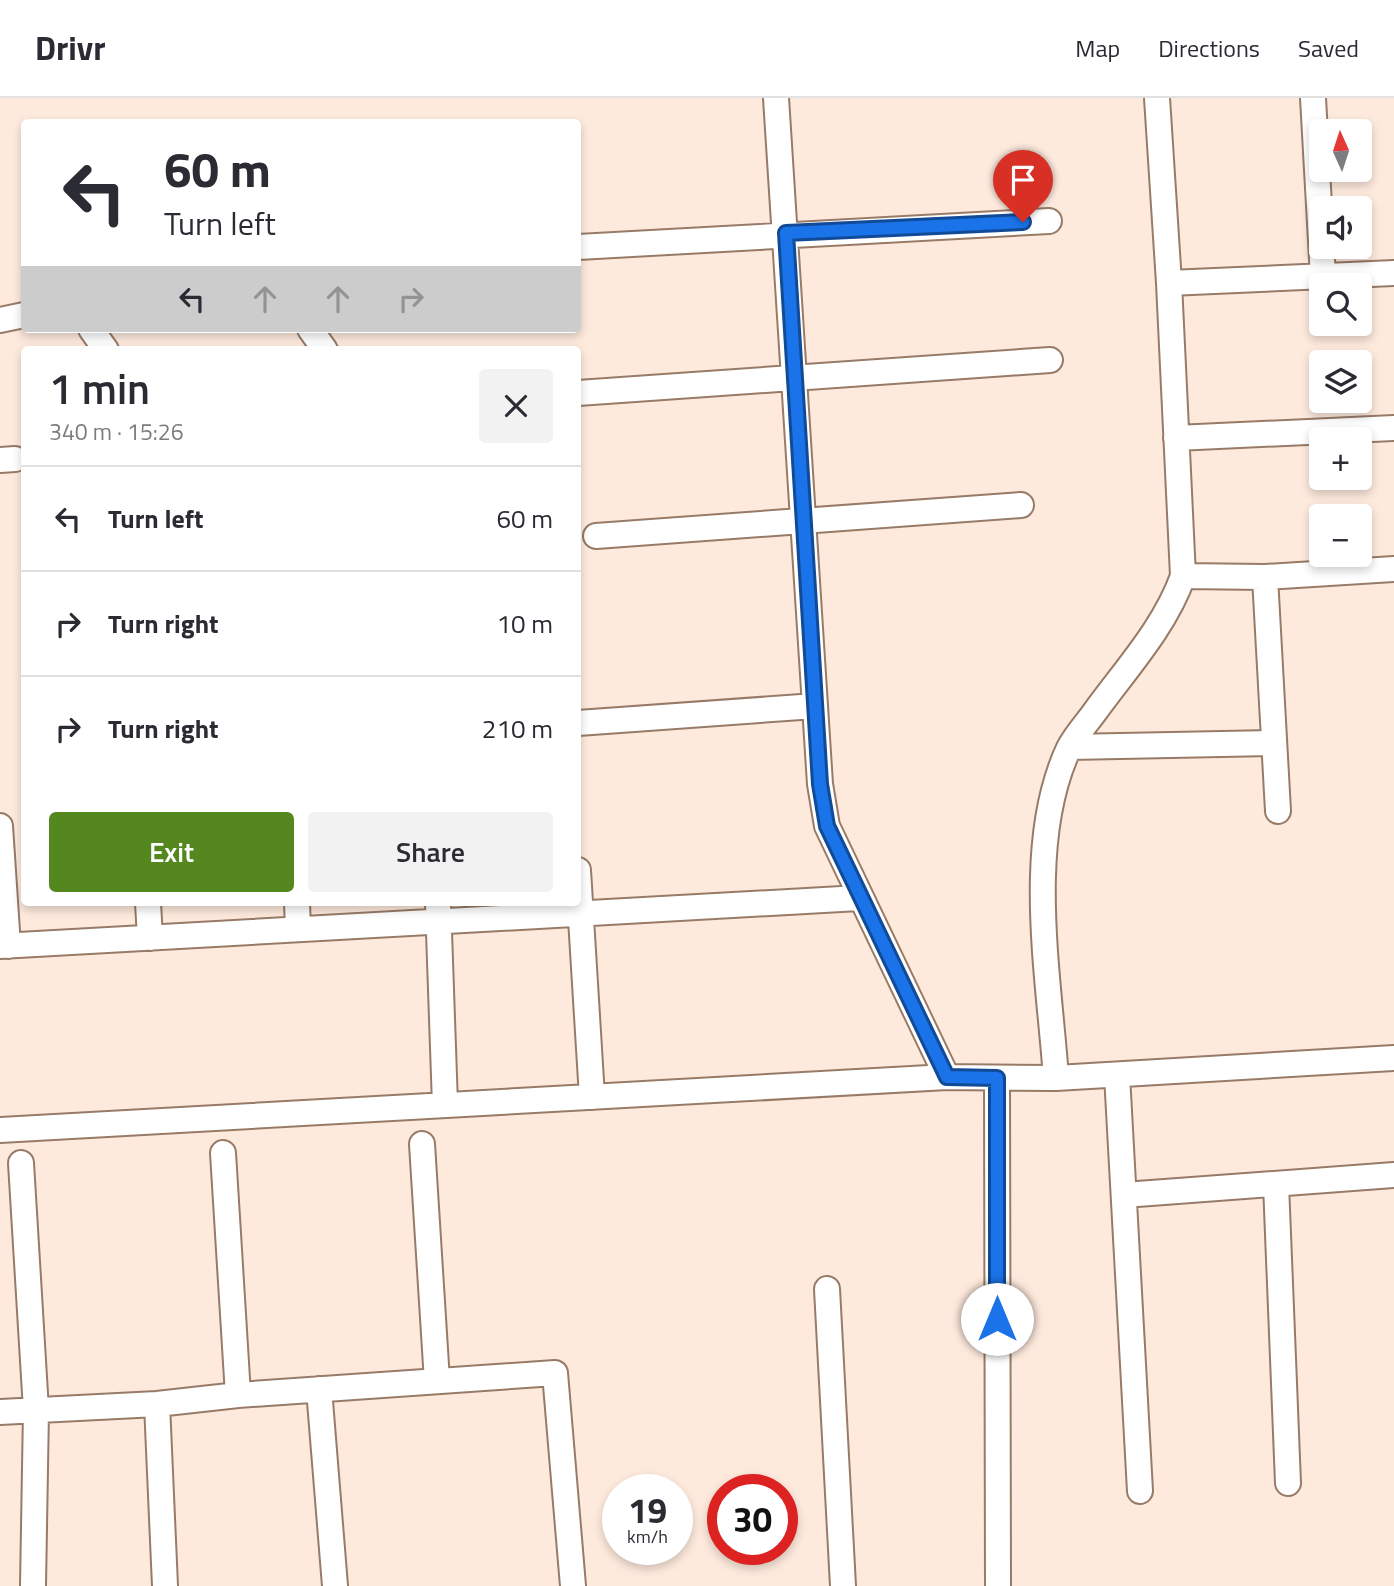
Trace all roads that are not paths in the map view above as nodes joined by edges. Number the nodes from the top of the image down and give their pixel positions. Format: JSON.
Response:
{"nodes":[{"id":1,"x":776,"y":98,"type":"edge"},
{"id":2,"x":1157,"y":98,"type":"edge"},
{"id":3,"x":1313,"y":98,"type":"edge"},
{"id":4,"x":1049,"y":221,"type":"dead end"},
{"id":5,"x":786,"y":233,"type":"junction"},
{"id":6,"x":581,"y":247,"type":"edge"},
{"id":7,"x":1323,"y":273,"type":"edge"},
{"id":8,"x":1394,"y":273,"type":"edge"},
{"id":9,"x":1372,"y":274,"type":"edge"},
{"id":10,"x":1309,"y":278,"type":"edge"},
{"id":11,"x":1170,"y":283,"type":"junction"},
{"id":12,"x":21,"y":316,"type":"edge"},
{"id":13,"x":0,"y":320,"type":"edge"},
{"id":14,"x":1050,"y":360,"type":"dead end"},
{"id":15,"x":794,"y":379,"type":"junction"},
{"id":16,"x":581,"y":393,"type":"edge"},
{"id":17,"x":1394,"y":428,"type":"edge"},
{"id":18,"x":1176,"y":438,"type":"junction"},
{"id":19,"x":1021,"y":505,"type":"dead end"},
{"id":20,"x":804,"y":523,"type":"junction"},
{"id":21,"x":596,"y":536,"type":"dead end"},
{"id":22,"x":1394,"y":569,"type":"edge"},
{"id":23,"x":1183,"y":576,"type":"junction"},
{"id":24,"x":1265,"y":576,"type":"junction"},
{"id":25,"x":815,"y":706,"type":"junction"},
{"id":26,"x":581,"y":723,"type":"edge"},
{"id":27,"x":1274,"y":743,"type":"junction"},
{"id":28,"x":1070,"y":747,"type":"junction"},
{"id":29,"x":1278,"y":811,"type":"dead end"},
{"id":30,"x":0,"y":826,"type":"edge"},
{"id":31,"x":859,"y":898,"type":"junction"},
{"id":32,"x":148,"y":906,"type":"edge"},
{"id":33,"x":297,"y":906,"type":"edge"},
{"id":34,"x":580,"y":906,"type":"edge"},
{"id":35,"x":438,"y":912,"type":"edge"},
{"id":36,"x":580,"y":914,"type":"junction"},
{"id":37,"x":298,"y":929,"type":"junction"},
{"id":38,"x":150,"y":938,"type":"junction"},
{"id":39,"x":4,"y":946,"type":"edge"},
{"id":40,"x":1394,"y":1058,"type":"edge"},
{"id":41,"x":1117,"y":1075,"type":"junction"},
{"id":42,"x":947,"y":1077,"type":"junction"},
{"id":43,"x":997,"y":1078,"type":"junction"},
{"id":44,"x":1056,"y":1078,"type":"junction"},
{"id":45,"x":592,"y":1097,"type":"junction"},
{"id":46,"x":445,"y":1105,"type":"junction"},
{"id":47,"x":0,"y":1130,"type":"edge"},
{"id":48,"x":422,"y":1144,"type":"dead end"},
{"id":49,"x":223,"y":1153,"type":"dead end"},
{"id":50,"x":21,"y":1163,"type":"dead end"},
{"id":51,"x":1394,"y":1175,"type":"edge"},
{"id":52,"x":1276,"y":1184,"type":"junction"},
{"id":53,"x":1124,"y":1195,"type":"junction"},
{"id":54,"x":827,"y":1289,"type":"dead end"},
{"id":55,"x":437,"y":1381,"type":"junction"},
{"id":56,"x":319,"y":1390,"type":"junction"},
{"id":57,"x":238,"y":1395,"type":"junction"},
{"id":58,"x":156,"y":1404,"type":"junction"},
{"id":59,"x":36,"y":1409,"type":"junction"},
{"id":60,"x":0,"y":1412,"type":"edge"},
{"id":61,"x":1288,"y":1483,"type":"dead end"},
{"id":62,"x":1140,"y":1490,"type":"dead end"},
{"id":63,"x":33,"y":1586,"type":"edge"},
{"id":64,"x":165,"y":1586,"type":"edge"},
{"id":65,"x":335,"y":1586,"type":"edge"},
{"id":66,"x":573,"y":1586,"type":"edge"},
{"id":67,"x":843,"y":1586,"type":"edge"},
{"id":68,"x":998,"y":1586,"type":"edge"}],
"edges":[{"from":1,"to":5,"type":"street"},
{"from":2,"to":11,"type":"street"},
{"from":3,"to":7,"type":"street"},
{"from":4,"to":5,"type":"street"},
{"from":5,"to":6,"type":"street"},
{"from":5,"to":15,"type":"street"},
{"from":8,"to":9,"type":"street"},
{"from":10,"to":11,"type":"street"},
{"from":11,"to":18,"type":"street"},
{"from":12,"to":13,"type":"street"},
{"from":14,"to":15,"type":"street"},
{"from":15,"to":16,"type":"street"},
{"from":15,"to":20,"type":"street"},
{"from":17,"to":18,"type":"street"},
{"from":18,"to":23,"type":"street"},
{"from":19,"to":20,"type":"street"},
{"from":20,"to":21,"type":"street"},
{"from":20,"to":25,"type":"street"},
{"from":22,"to":24,"type":"street"},
{"from":23,"to":24,"type":"street"},
{"from":23,"to":28,"type":"street"},
{"from":24,"to":27,"type":"street"},
{"from":25,"to":26,"type":"street"},
{"from":25,"to":31,"type":"street"},
{"from":27,"to":28,"type":"street"},
{"from":27,"to":29,"type":"street"},
{"from":28,"to":44,"type":"street"},
{"from":30,"to":39,"type":"street"},
{"from":31,"to":36,"type":"street"},
{"from":31,"to":42,"type":"street"},
{"from":32,"to":38,"type":"street"},
{"from":33,"to":37,"type":"street"},
{"from":34,"to":36,"type":"street"},
{"from":35,"to":36,"type":"street"},
{"from":35,"to":37,"type":"street"},
{"from":35,"to":46,"type":"street"},
{"from":36,"to":45,"type":"street"},
{"from":37,"to":38,"type":"street"},
{"from":38,"to":39,"type":"street"},
{"from":40,"to":41,"type":"street"},
{"from":41,"to":44,"type":"street"},
{"from":41,"to":53,"type":"street"},
{"from":42,"to":43,"type":"street"},
{"from":42,"to":45,"type":"street"},
{"from":43,"to":44,"type":"street"},
{"from":43,"to":68,"type":"street"},
{"from":45,"to":46,"type":"street"},
{"from":46,"to":47,"type":"street"},
{"from":48,"to":55,"type":"street"},
{"from":49,"to":57,"type":"street"},
{"from":50,"to":59,"type":"street"},
{"from":51,"to":52,"type":"street"},
{"from":52,"to":53,"type":"street"},
{"from":52,"to":61,"type":"street"},
{"from":53,"to":62,"type":"street"},
{"from":54,"to":67,"type":"street"},
{"from":55,"to":56,"type":"street"},
{"from":55,"to":66,"type":"street"},
{"from":56,"to":57,"type":"street"},
{"from":56,"to":65,"type":"street"},
{"from":57,"to":58,"type":"street"},
{"from":58,"to":59,"type":"street"},
{"from":58,"to":64,"type":"street"},
{"from":59,"to":60,"type":"street"},
{"from":59,"to":63,"type":"street"}]}
